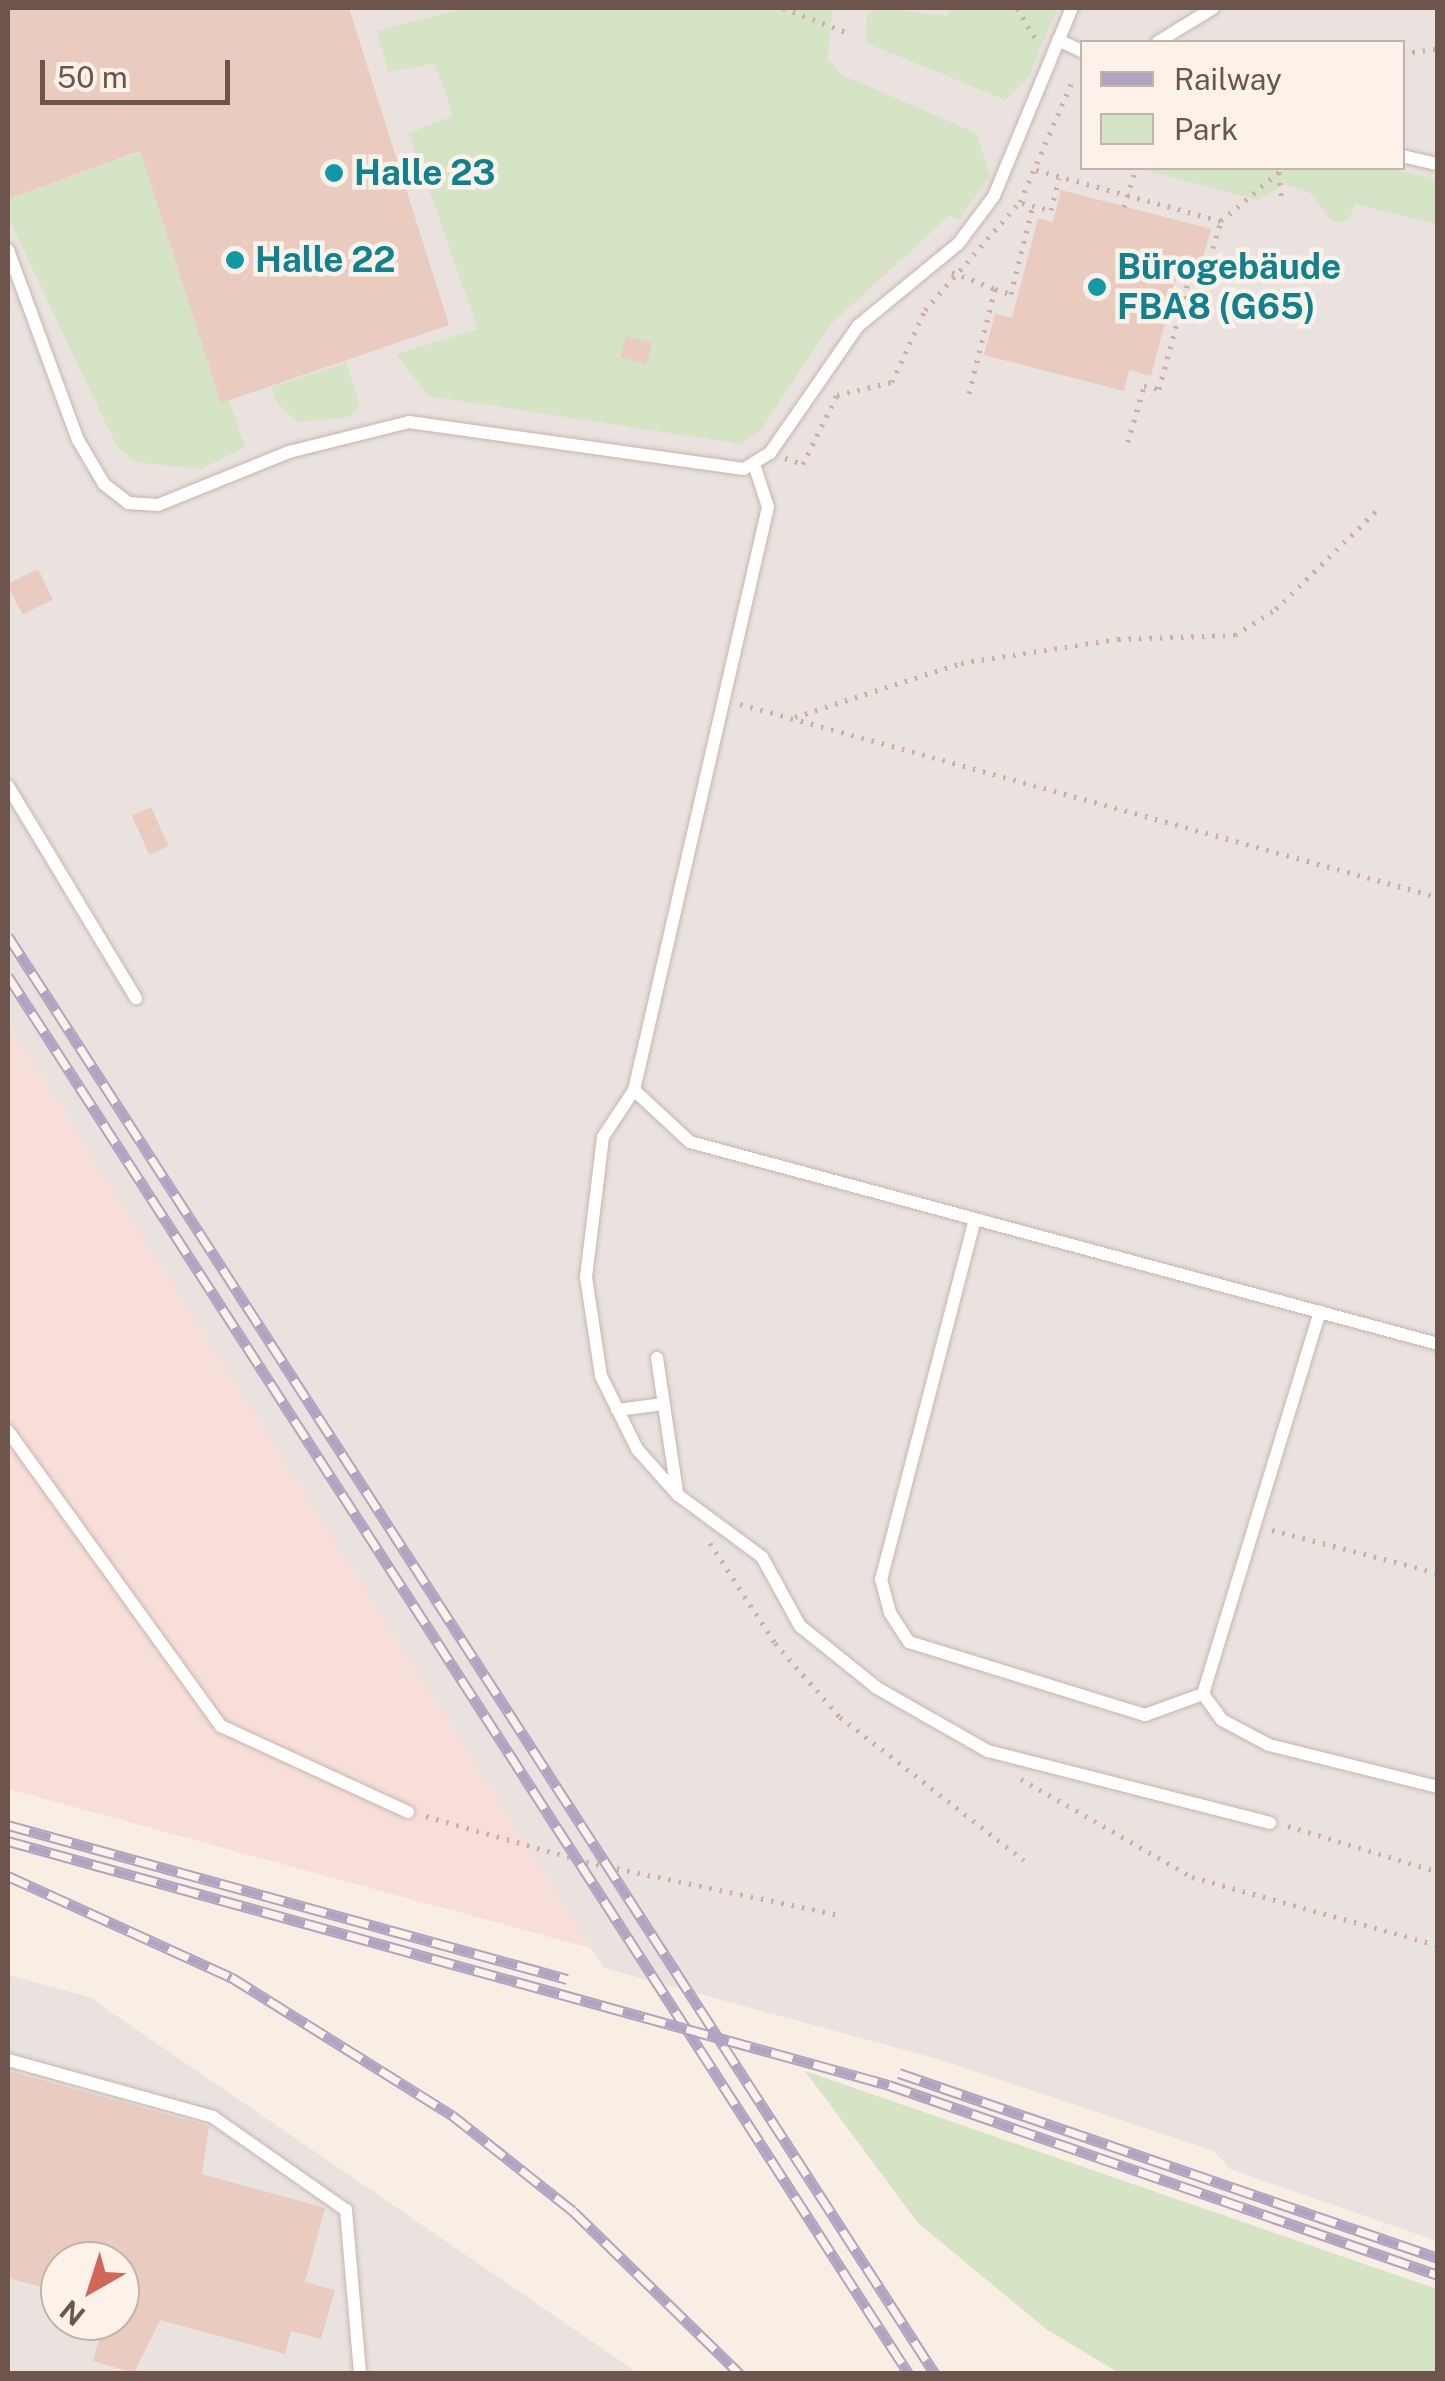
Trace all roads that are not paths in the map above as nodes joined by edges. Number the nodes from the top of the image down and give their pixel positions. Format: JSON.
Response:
{"nodes":[{"id":1,"x":1072,"y":8,"type":"edge"},
{"id":2,"x":1213,"y":8,"type":"edge"},
{"id":3,"x":1058,"y":40,"type":"junction"},
{"id":4,"x":1161,"y":40,"type":"edge"},
{"id":5,"x":1080,"y":50,"type":"edge"},
{"id":6,"x":1405,"y":157,"type":"edge"},
{"id":7,"x":1438,"y":164,"type":"edge"},
{"id":8,"x":8,"y":250,"type":"edge"},
{"id":9,"x":754,"y":464,"type":"junction"},
{"id":10,"x":8,"y":786,"type":"edge"},
{"id":11,"x":136,"y":998,"type":"dead end"},
{"id":12,"x":634,"y":1090,"type":"junction"},
{"id":13,"x":974,"y":1219,"type":"junction"},
{"id":14,"x":1320,"y":1312,"type":"junction"},
{"id":15,"x":1438,"y":1344,"type":"edge"},
{"id":16,"x":656,"y":1358,"type":"dead end"},
{"id":17,"x":664,"y":1404,"type":"junction"},
{"id":18,"x":617,"y":1410,"type":"junction"},
{"id":19,"x":8,"y":1431,"type":"edge"},
{"id":20,"x":678,"y":1495,"type":"junction"},
{"id":21,"x":1202,"y":1694,"type":"junction"},
{"id":22,"x":1438,"y":1786,"type":"edge"},
{"id":23,"x":408,"y":1812,"type":"road end"},
{"id":24,"x":1270,"y":1823,"type":"road end"},
{"id":25,"x":8,"y":2060,"type":"edge"},
{"id":26,"x":360,"y":2374,"type":"edge"}],
"edges":[{"from":1,"to":3,"type":"lane"},
{"from":2,"to":4,"type":"lane"},
{"from":3,"to":5,"type":"lane"},
{"from":3,"to":9,"type":"lane"},
{"from":6,"to":7,"type":"lane"},
{"from":8,"to":9,"type":"lane"},
{"from":9,"to":12,"type":"lane"},
{"from":10,"to":11,"type":"lane"},
{"from":12,"to":13,"type":"lane"},
{"from":12,"to":18,"type":"lane"},
{"from":13,"to":14,"type":"lane"},
{"from":13,"to":21,"type":"lane"},
{"from":14,"to":15,"type":"lane"},
{"from":14,"to":21,"type":"lane"},
{"from":16,"to":17,"type":"lane"},
{"from":17,"to":18,"type":"lane"},
{"from":17,"to":20,"type":"lane"},
{"from":18,"to":20,"type":"lane"},
{"from":19,"to":23,"type":"lane"},
{"from":20,"to":24,"type":"lane"},
{"from":21,"to":22,"type":"lane"},
{"from":25,"to":26,"type":"lane"}]}
